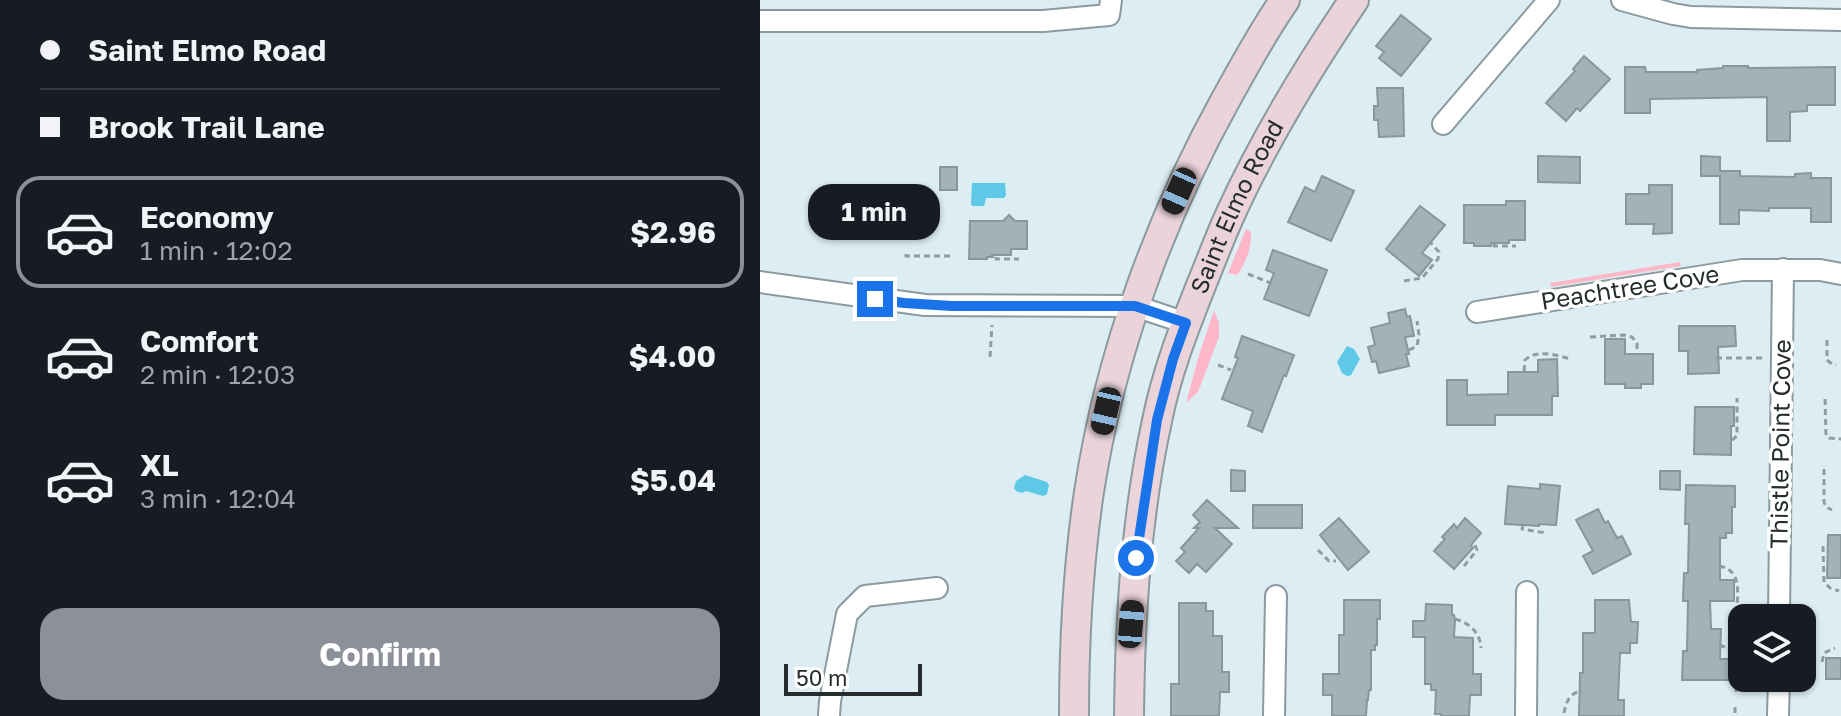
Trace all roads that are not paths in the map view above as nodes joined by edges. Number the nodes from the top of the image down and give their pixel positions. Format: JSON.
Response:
{"nodes":[{"id":1,"x":1111,"y":0,"type":"edge"},
{"id":2,"x":1285,"y":0,"type":"edge"},
{"id":3,"x":1354,"y":0,"type":"edge"},
{"id":4,"x":1549,"y":0,"type":"edge"},
{"id":5,"x":1622,"y":0,"type":"edge"},
{"id":6,"x":1841,"y":20,"type":"edge"},
{"id":7,"x":760,"y":21,"type":"edge"},
{"id":8,"x":1443,"y":124,"type":"dead end"},
{"id":9,"x":1783,"y":269,"type":"junction"},
{"id":10,"x":1841,"y":274,"type":"edge"},
{"id":11,"x":760,"y":282,"type":"edge"},
{"id":12,"x":1135,"y":306,"type":"junction"},
{"id":13,"x":1477,"y":312,"type":"dead end"},
{"id":14,"x":1186,"y":323,"type":"junction"},
{"id":15,"x":937,"y":588,"type":"dead end"},
{"id":16,"x":1527,"y":592,"type":"dead end"},
{"id":17,"x":1276,"y":596,"type":"dead end"},
{"id":18,"x":1779,"y":604,"type":"edge"},
{"id":19,"x":1779,"y":692,"type":"edge"},
{"id":20,"x":829,"y":716,"type":"edge"},
{"id":21,"x":1074,"y":716,"type":"edge"},
{"id":22,"x":1129,"y":716,"type":"edge"},
{"id":23,"x":1274,"y":716,"type":"edge"},
{"id":24,"x":1526,"y":716,"type":"edge"},
{"id":25,"x":1778,"y":716,"type":"edge"}],
"edges":[{"from":1,"to":7,"type":"street"},
{"from":2,"to":12,"type":"main road"},
{"from":3,"to":14,"type":"main road","name":"Saint Elmo Road"},
{"from":4,"to":8,"type":"street"},
{"from":5,"to":6,"type":"street"},
{"from":9,"to":10,"type":"street","name":"Peachtree Cove"},
{"from":9,"to":13,"type":"street","name":"Peachtree Cove"},
{"from":9,"to":18,"type":"street","name":"Thistle Point Cove"},
{"from":11,"to":12,"type":"street"},
{"from":12,"to":14,"type":"street"},
{"from":12,"to":21,"type":"main road"},
{"from":14,"to":22,"type":"main road","name":"Saint Elmo Road"},
{"from":15,"to":20,"type":"street"},
{"from":16,"to":24,"type":"street"},
{"from":17,"to":23,"type":"street"},
{"from":19,"to":25,"type":"street"}]}
